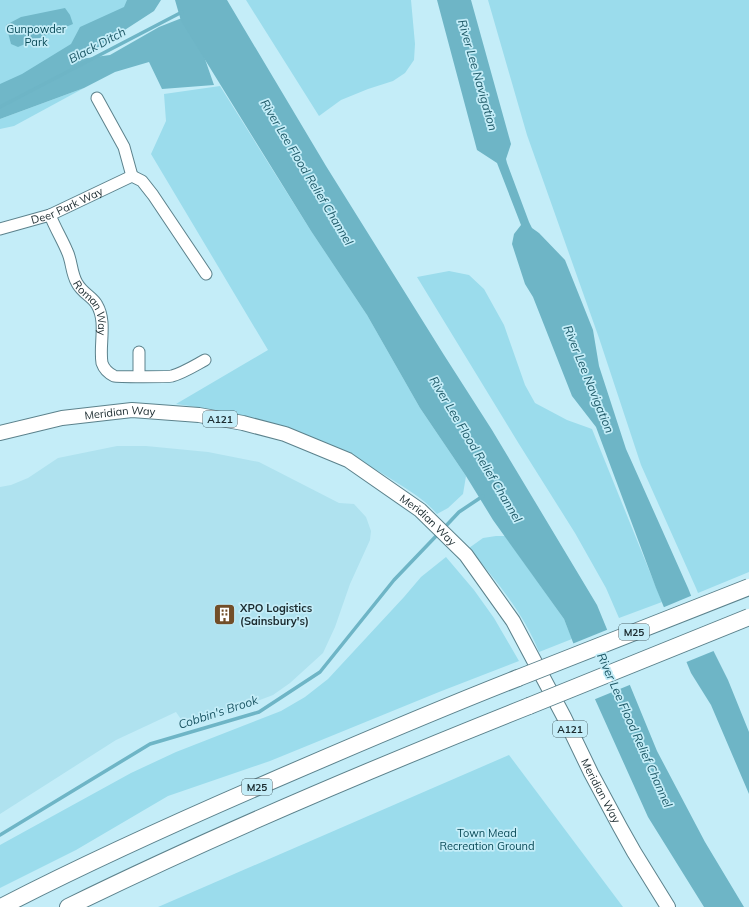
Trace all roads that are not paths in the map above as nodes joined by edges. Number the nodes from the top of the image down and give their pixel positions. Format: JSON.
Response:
{"nodes":[{"id":1,"x":97,"y":98,"type":"dead end"},
{"id":2,"x":132,"y":176,"type":"junction"},
{"id":3,"x":50,"y":215,"type":"junction"},
{"id":4,"x":0,"y":229,"type":"edge"},
{"id":5,"x":206,"y":274,"type":"dead end"},
{"id":6,"x":139,"y":352,"type":"dead end"},
{"id":7,"x":205,"y":360,"type":"dead end"},
{"id":8,"x":140,"y":376,"type":"junction"},
{"id":9,"x":0,"y":433,"type":"edge"},
{"id":10,"x":749,"y":587,"type":"edge"},
{"id":11,"x":749,"y":617,"type":"edge"},
{"id":12,"x":1,"y":907,"type":"edge"},
{"id":13,"x":68,"y":907,"type":"edge"},
{"id":14,"x":668,"y":907,"type":"edge"}],
"edges":[{"from":1,"to":2,"type":"street"},
{"from":2,"to":3,"type":"street","name":"Deer Park Way"},
{"from":2,"to":5,"type":"street"},
{"from":3,"to":4,"type":"street","name":"Deer Park Way"},
{"from":3,"to":8,"type":"street","name":"Roman Way"},
{"from":6,"to":8,"type":"street"},
{"from":7,"to":8,"type":"street","name":"Roman Way"},
{"from":9,"to":14,"type":"main road","name":"Meridian Way","number":"A121"},
{"from":10,"to":12,"type":"highway","number":"M25","bridge":true},
{"from":11,"to":13,"type":"highway","number":"M25","bridge":true}]}
